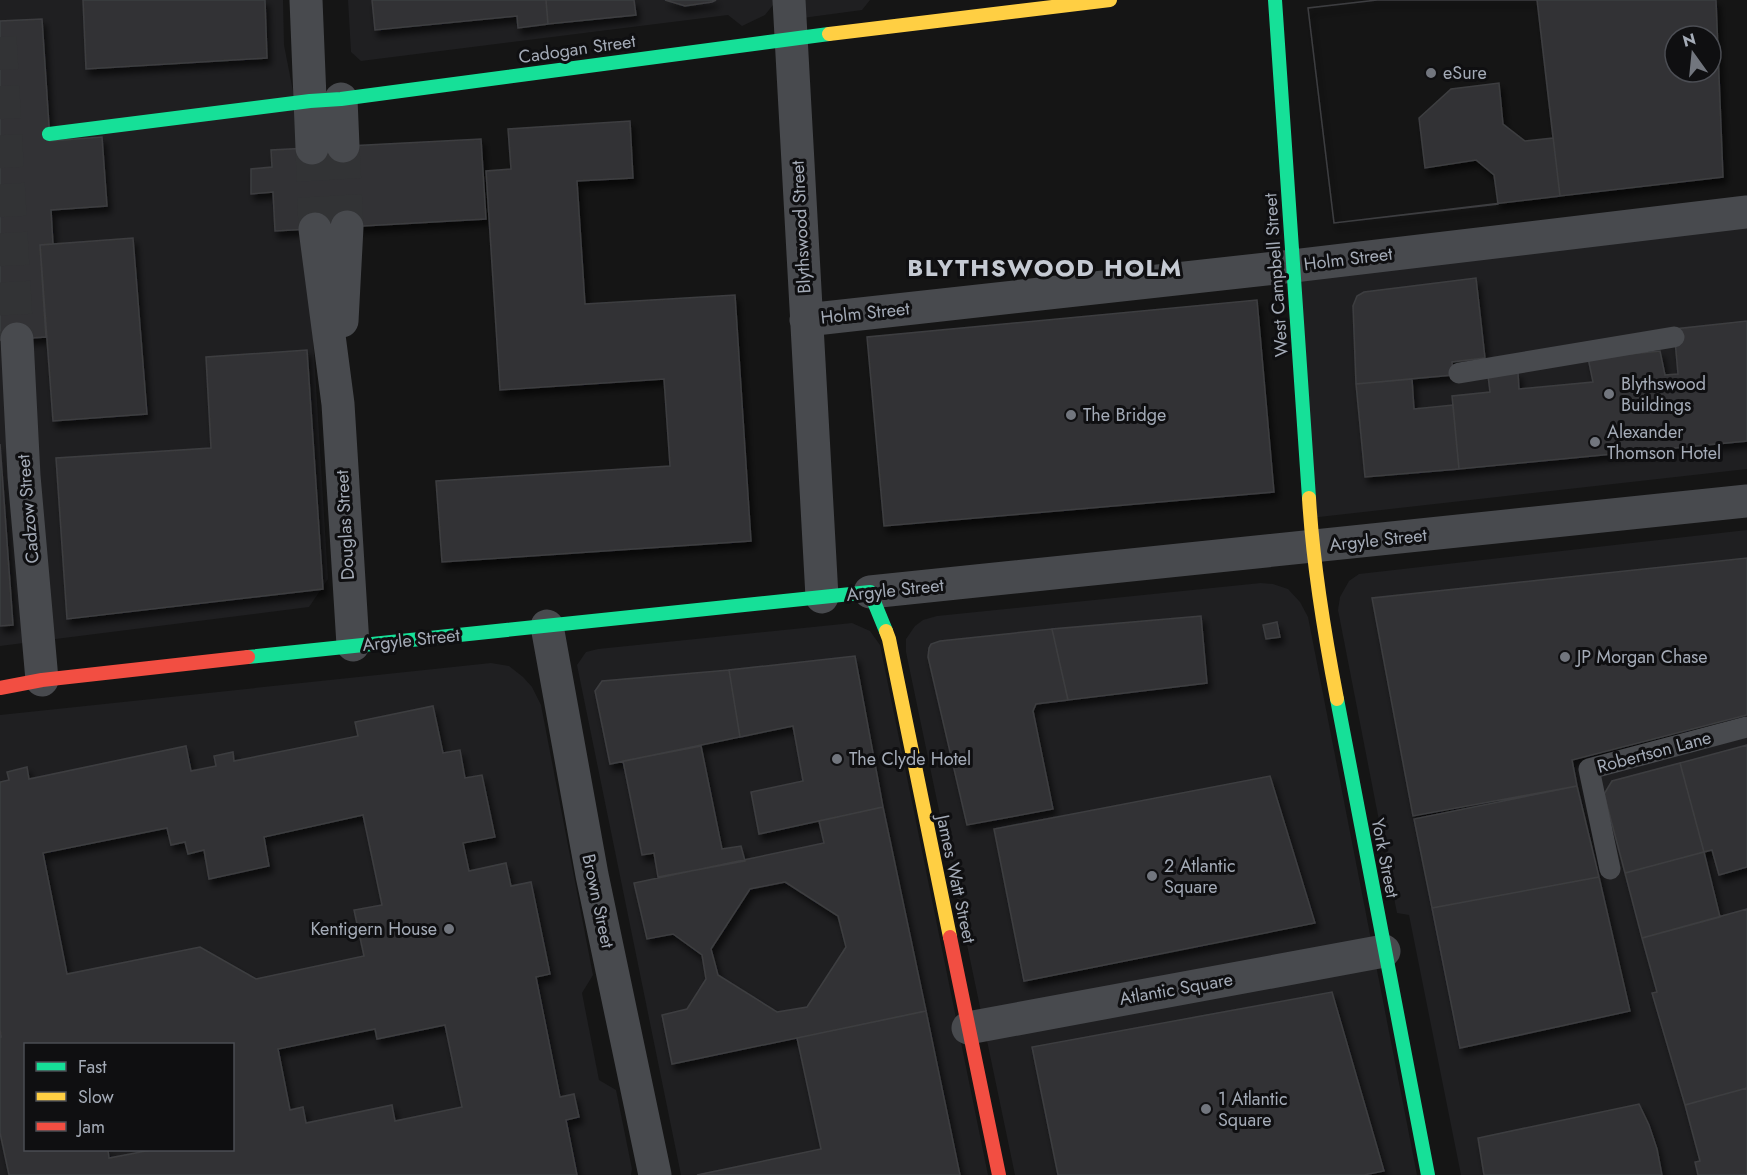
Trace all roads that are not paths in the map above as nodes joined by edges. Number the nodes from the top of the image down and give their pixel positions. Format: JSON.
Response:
{"nodes":[{"id":1,"x":306,"y":0,"type":"edge"},
{"id":2,"x":789,"y":0,"type":"edge"},
{"id":3,"x":1110,"y":0,"type":"edge"},
{"id":4,"x":1275,"y":0,"type":"edge"},
{"id":5,"x":791,"y":39,"type":"junction"},
{"id":6,"x":325,"y":100,"type":"junction"},
{"id":7,"x":49,"y":134,"type":"dead end"},
{"id":8,"x":328,"y":147,"type":"tunnel mouth"},
{"id":9,"x":1747,"y":212,"type":"edge"},
{"id":10,"x":347,"y":227,"type":"tunnel mouth"},
{"id":11,"x":315,"y":229,"type":"tunnel mouth"},
{"id":12,"x":1293,"y":266,"type":"junction"},
{"id":13,"x":806,"y":320,"type":"junction"},
{"id":14,"x":1674,"y":337,"type":"dead end"},
{"id":15,"x":17,"y":339,"type":"tunnel mouth"},
{"id":16,"x":1459,"y":372,"type":"dead end"},
{"id":17,"x":338,"y":404,"type":"junction"},
{"id":18,"x":1747,"y":501,"type":"edge"},
{"id":19,"x":1312,"y":548,"type":"junction"},
{"id":20,"x":870,"y":592,"type":"junction"},
{"id":21,"x":822,"y":597,"type":"junction"},
{"id":22,"x":546,"y":626,"type":"junction"},
{"id":23,"x":353,"y":645,"type":"junction"},
{"id":24,"x":0,"y":680,"type":"edge"},
{"id":25,"x":42,"y":680,"type":"junction"},
{"id":26,"x":0,"y":688,"type":"edge"},
{"id":27,"x":1747,"y":727,"type":"edge"},
{"id":28,"x":1610,"y":869,"type":"dead end"},
{"id":29,"x":1384,"y":951,"type":"junction"},
{"id":30,"x":968,"y":1028,"type":"junction"},
{"id":31,"x":655,"y":1175,"type":"edge"},
{"id":32,"x":999,"y":1175,"type":"edge"},
{"id":33,"x":1428,"y":1175,"type":"edge"}],
"edges":[{"from":1,"to":6,"type":"street"},
{"from":2,"to":5,"type":"street","name":"Blythswood Street"},
{"from":3,"to":5,"type":"street","name":"Cadogan Street"},
{"from":4,"to":12,"type":"street","name":"West Campbell Street"},
{"from":5,"to":6,"type":"street","name":"Cadogan Street"},
{"from":5,"to":13,"type":"street","name":"Blythswood Street"},
{"from":6,"to":7,"type":"street","name":"Cadogan Street"},
{"from":6,"to":8,"type":"street"},
{"from":9,"to":12,"type":"street","name":"Holm Street"},
{"from":10,"to":17,"type":"street","name":"Douglas Street"},
{"from":11,"to":17,"type":"street","name":"Douglas Street"},
{"from":12,"to":13,"type":"street","name":"Holm Street"},
{"from":12,"to":19,"type":"street","name":"West Campbell Street"},
{"from":13,"to":21,"type":"street","name":"Blythswood Street"},
{"from":14,"to":16,"type":"lane"},
{"from":15,"to":25,"type":"street","name":"Cadzow Street"},
{"from":17,"to":23,"type":"street","name":"Douglas Street"},
{"from":18,"to":19,"type":"street","name":"Argyle Street"},
{"from":19,"to":20,"type":"street","name":"Argyle Street"},
{"from":19,"to":29,"type":"street","name":"York Street"},
{"from":20,"to":21,"type":"street","name":"Argyle Street"},
{"from":20,"to":30,"type":"street","name":"James Watt Street"},
{"from":21,"to":22,"type":"street","name":"Argyle Street"},
{"from":22,"to":23,"type":"street","name":"Argyle Street"},
{"from":22,"to":31,"type":"street","name":"Brown Street"},
{"from":23,"to":25,"type":"street","name":"Argyle Street"},
{"from":24,"to":25,"type":"street","name":"Argyle Street"},
{"from":25,"to":26,"type":"street","name":"Argyle Street"},
{"from":27,"to":28,"type":"lane","name":"Robertson Lane"},
{"from":29,"to":30,"type":"street","name":"Atlantic Square"},
{"from":29,"to":33,"type":"street","name":"York Street"},
{"from":30,"to":32,"type":"street","name":"James Watt Street"}]}
